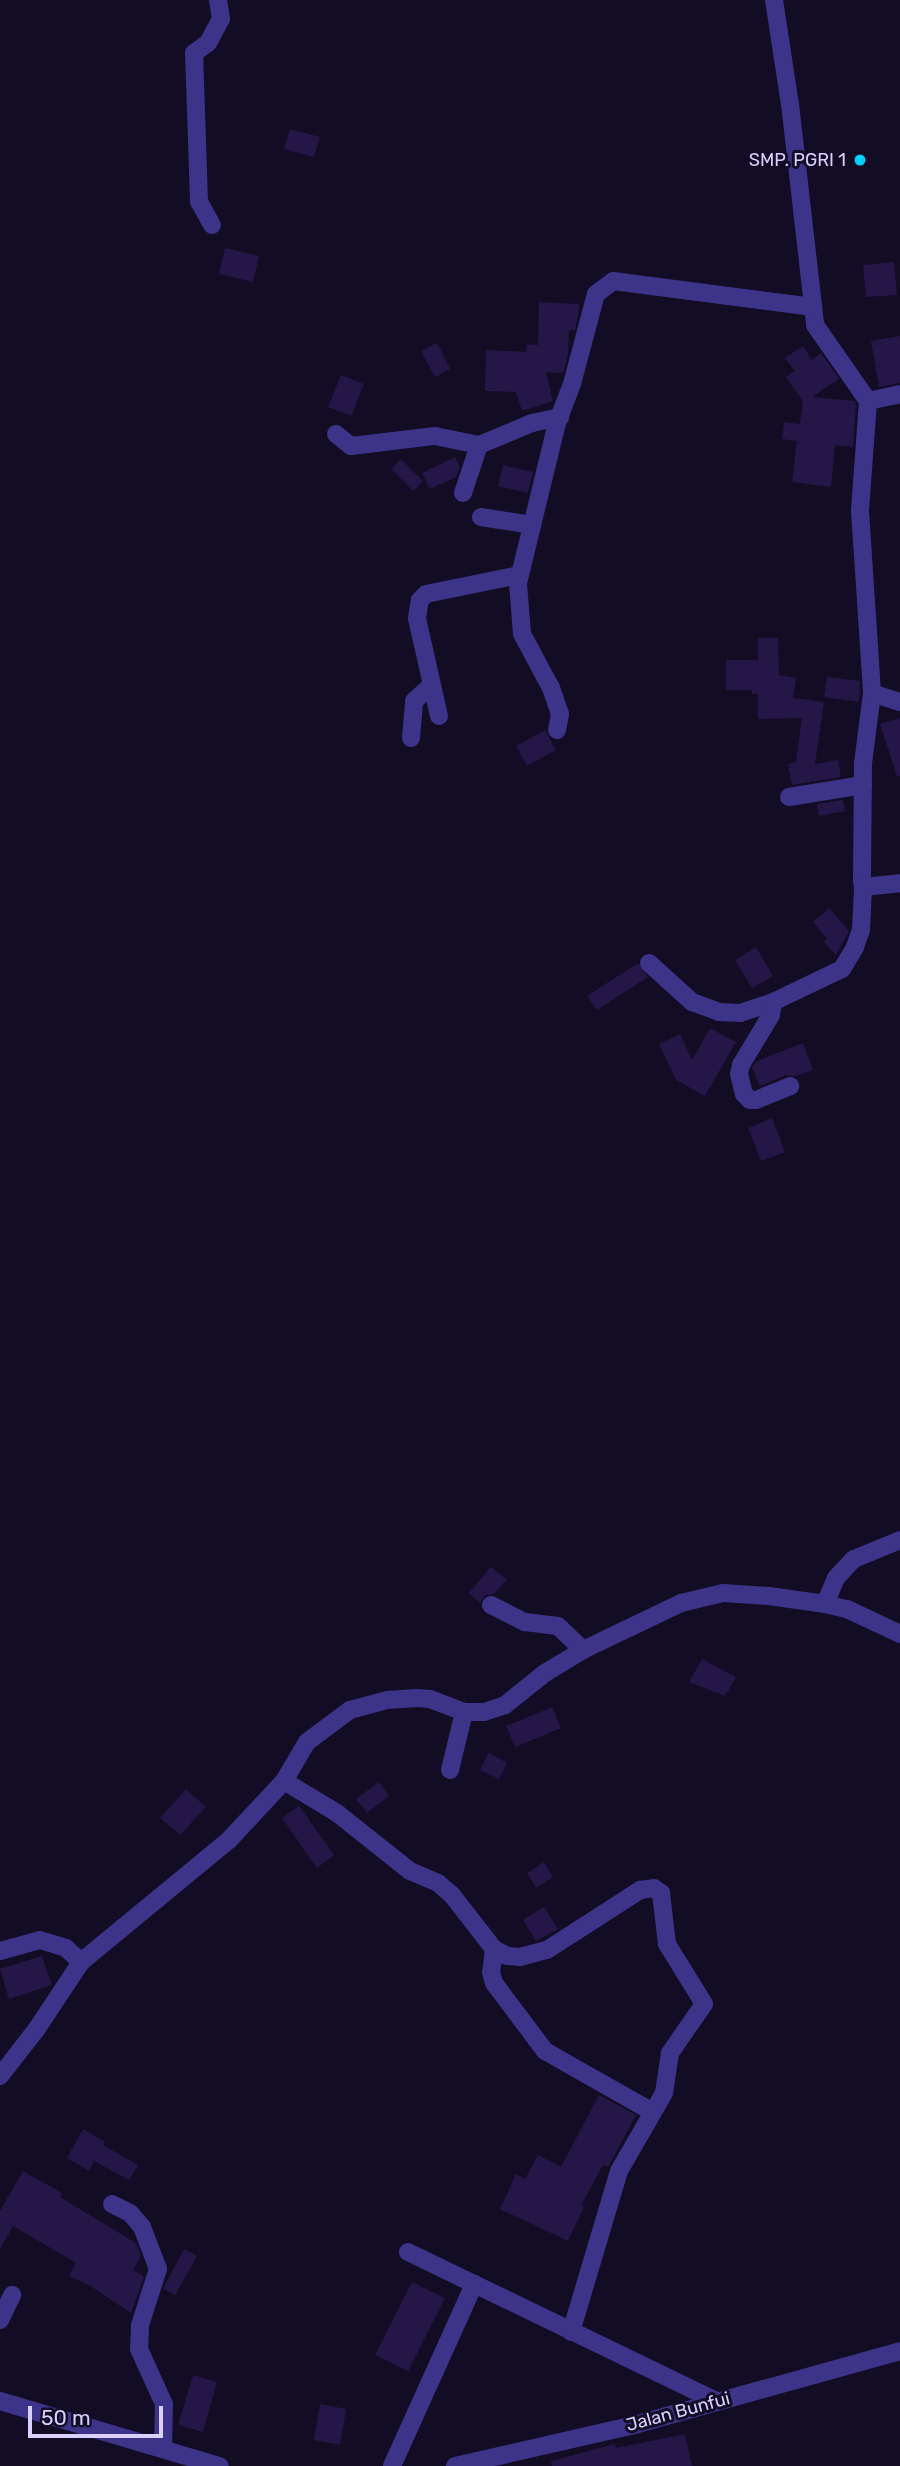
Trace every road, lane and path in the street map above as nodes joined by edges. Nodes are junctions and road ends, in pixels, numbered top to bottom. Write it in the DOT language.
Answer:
graph roads {
  1 [pos="218,0"];
  2 [pos="774,0"];
  3 [pos="212,225"];
  4 [pos="813,307"];
  5 [pos="900,394"];
  6 [pos="868,401"];
  7 [pos="559,417"];
  8 [pos="336,434"];
  9 [pos="479,445"];
  10 [pos="463,494"];
  11 [pos="481,517"];
  12 [pos="532,525"];
  13 [pos="519,575"];
  14 [pos="432,685"];
  15 [pos="872,693"];
  16 [pos="900,702"];
  17 [pos="439,716"];
  18 [pos="558,730"];
  19 [pos="411,738"];
  20 [pos="863,785"];
  21 [pos="789,797"];
  22 [pos="900,883"];
  23 [pos="863,887"];
  24 [pos="649,963"];
  25 [pos="773,1002"];
  26 [pos="790,1086"];
  27 [pos="900,1540"];
  28 [pos="825,1604"];
  29 [pos="491,1605"];
  30 [pos="900,1634"];
  31 [pos="583,1650"];
  32 [pos="464,1712"];
  33 [pos="450,1770"];
  34 [pos="284,1781"];
  35 [pos="494,1949"];
  36 [pos="0,1951"];
  37 [pos="81,1962"];
  38 [pos="0,2076"];
  39 [pos="653,2112"];
  40 [pos="112,2204"];
  41 [pos="408,2252"];
  42 [pos="474,2284"];
  43 [pos="12,2295"];
  44 [pos="0,2320"];
  45 [pos="571,2332"];
  46 [pos="900,2351"];
  47 [pos="716,2401"];
  48 [pos="4,2407"];
  49 [pos="163,2449"];
  50 [pos="522,2458"];
  51 [pos="220,2466"];
  52 [pos="392,2466"];
  53 [pos="455,2466"];
  1 -- 3 [label="street"];
  2 -- 4 [label="street"];
  4 -- 6 [label="street"];
  4 -- 7 [label="street"];
  5 -- 6 [label="street"];
  6 -- 15 [label="street"];
  7 -- 9 [label="street"];
  7 -- 12 [label="street"];
  8 -- 9 [label="street"];
  9 -- 10 [label="street"];
  11 -- 12 [label="street"];
  12 -- 13 [label="street"];
  13 -- 14 [label="street"];
  13 -- 18 [label="street"];
  14 -- 17 [label="street"];
  14 -- 19 [label="street"];
  15 -- 16 [label="street"];
  15 -- 20 [label="street"];
  20 -- 21 [label="street"];
  20 -- 23 [label="street"];
  22 -- 23 [label="street"];
  23 -- 25 [label="street"];
  24 -- 25 [label="street"];
  25 -- 26 [label="street"];
  27 -- 28 [label="street"];
  28 -- 30 [label="street"];
  28 -- 31 [label="street"];
  29 -- 31 [label="street"];
  31 -- 32 [label="street"];
  32 -- 33 [label="street"];
  32 -- 34 [label="street"];
  34 -- 35 [label="street"];
  34 -- 37 [label="street"];
  35 -- 39 [label="street"];
  35 -- 39 [label="street"];
  36 -- 37 [label="street"];
  37 -- 38 [label="street"];
  39 -- 45 [label="street"];
  40 -- 49 [label="street"];
  41 -- 42 [label="street"];
  42 -- 45 [label="street"];
  42 -- 52 [label="street"];
  43 -- 44 [label="street"];
  45 -- 47 [label="street"];
  46 -- 47 [label="street, Jalan Bunfui"];
  47 -- 50 [label="street, Jalan Bunfui"];
  48 -- 49 [label="street"];
  49 -- 51 [label="street"];
  50 -- 53 [label="street, Jalan Bunfui"];
}
